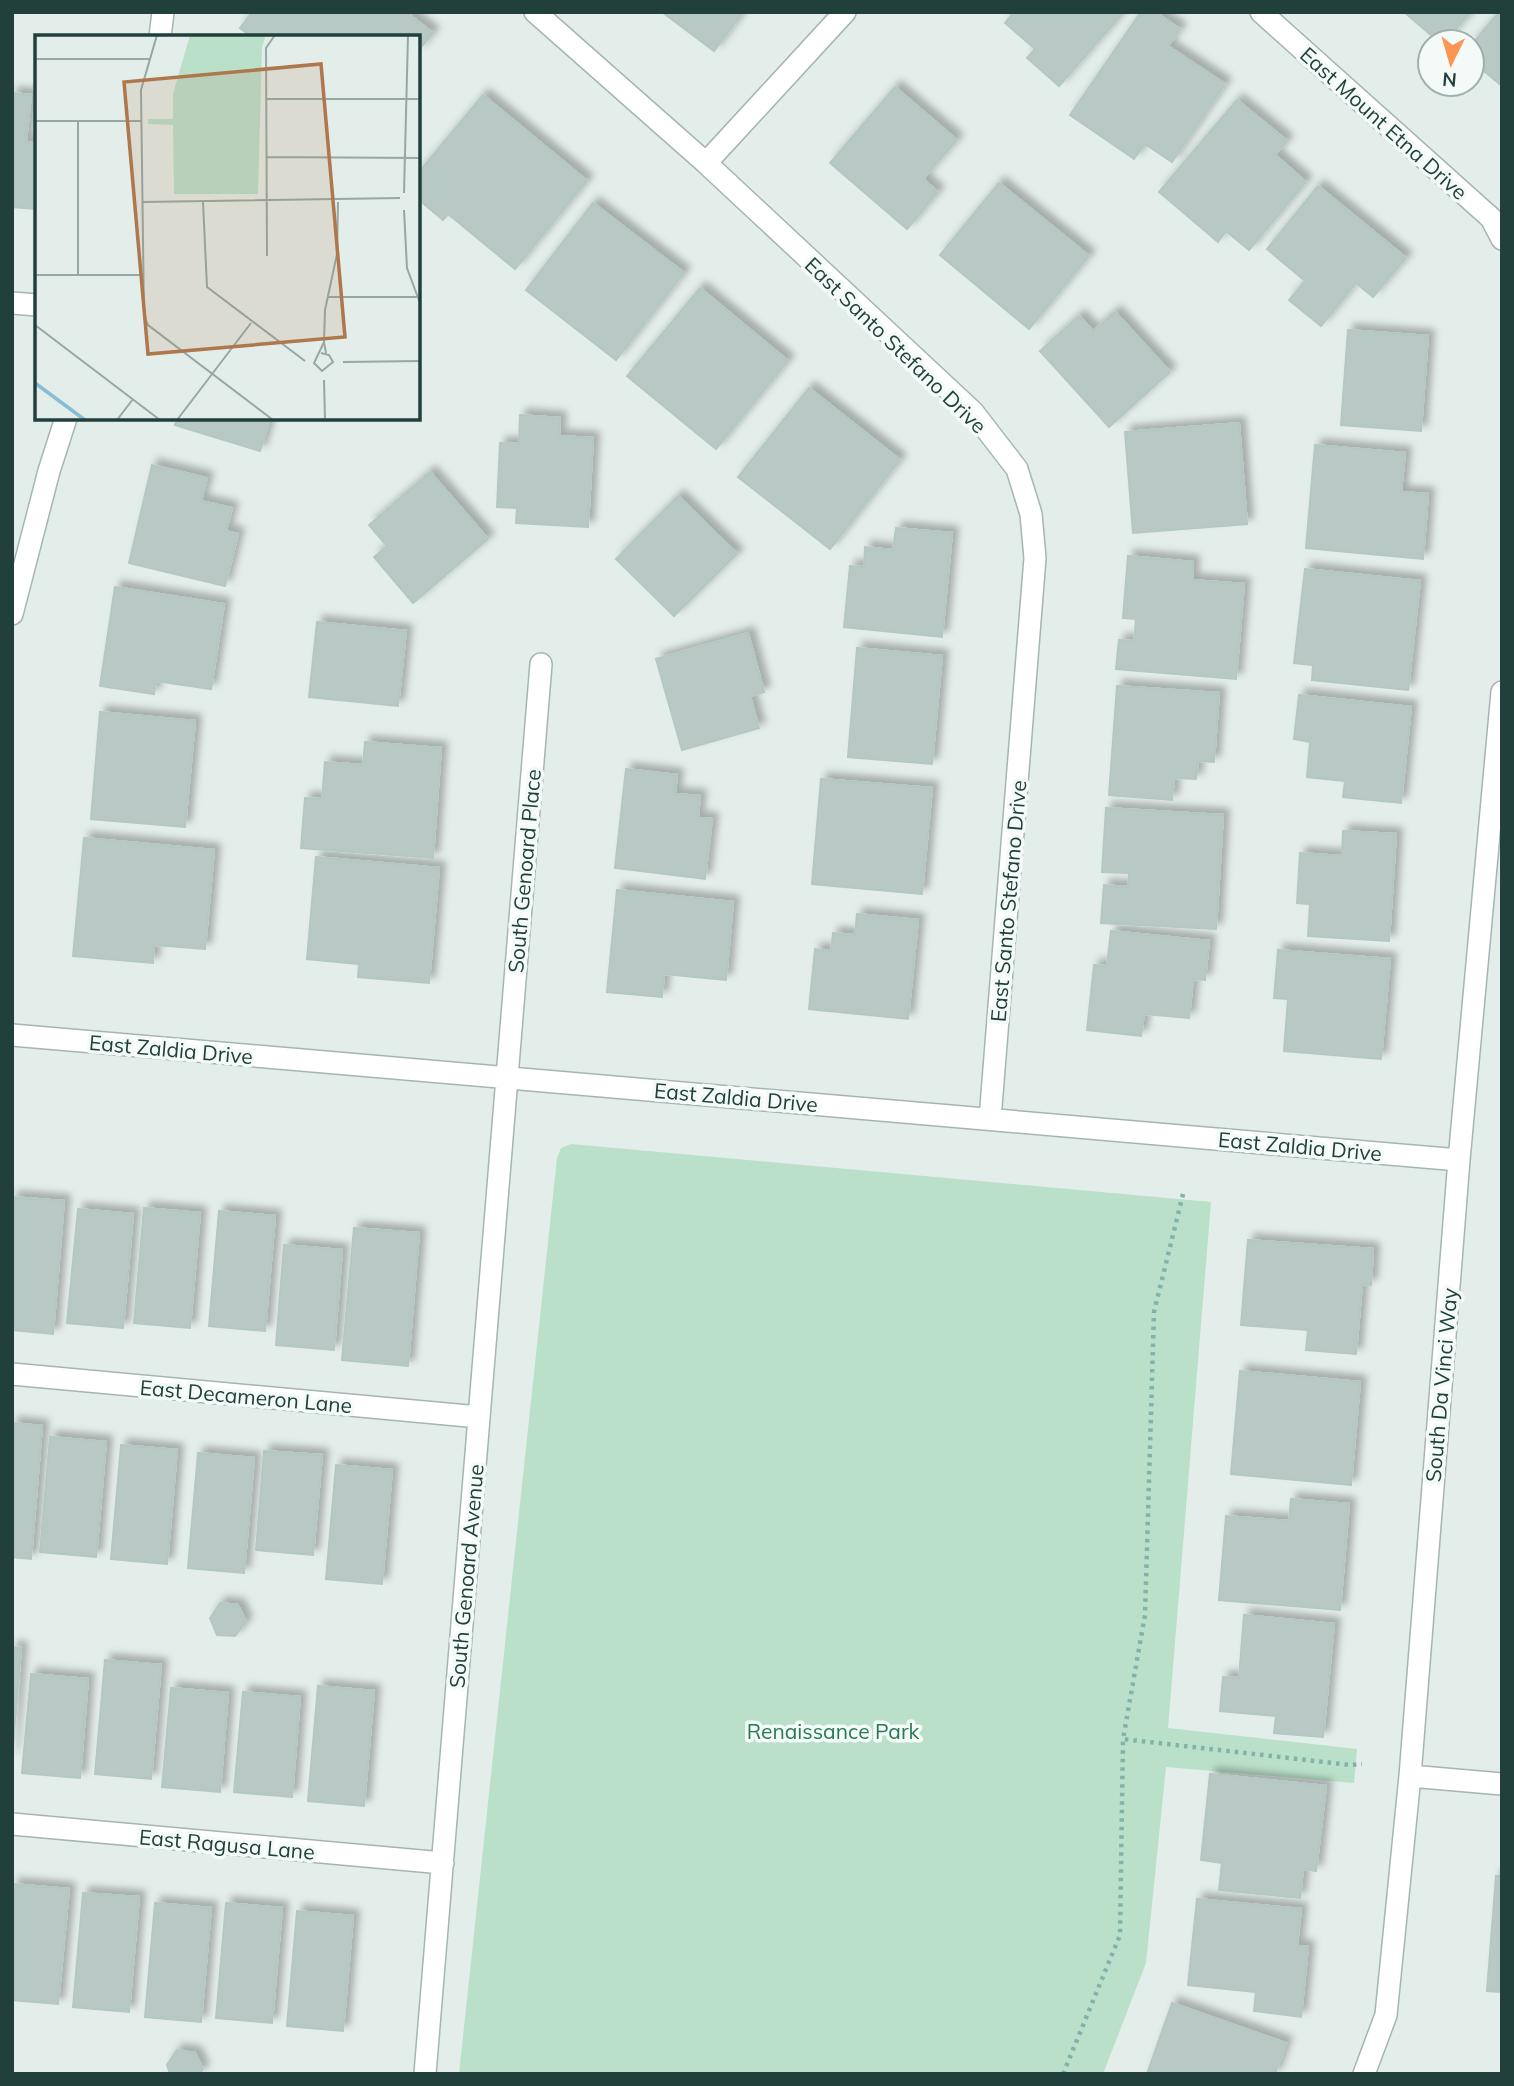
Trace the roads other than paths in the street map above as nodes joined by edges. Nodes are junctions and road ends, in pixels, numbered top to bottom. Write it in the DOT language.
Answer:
graph roads {
  1 [pos="163,12"];
  2 [pos="535,12"];
  3 [pos="845,12"];
  4 [pos="1261,12"];
  5 [pos="160,35"];
  6 [pos="706,163"];
  7 [pos="1502,239"];
  8 [pos="12,303"];
  9 [pos="35,305"];
  10 [pos="65,420"];
  11 [pos="12,614"];
  12 [pos="541,664"];
  13 [pos="1502,692"];
  14 [pos="12,1035"];
  15 [pos="507,1077"];
  16 [pos="990,1119"];
  17 [pos="1459,1160"];
  18 [pos="12,1374"];
  19 [pos="479,1417"];
  20 [pos="1410,1776"];
  21 [pos="1502,1784"];
  22 [pos="12,1824"];
  23 [pos="443,1863"];
  24 [pos="425,2074"];
  25 [pos="1364,2074"];
  1 -- 5 [label="street"];
  2 -- 6 [label="street, East Santo Stefano Drive"];
  3 -- 6 [label="street"];
  4 -- 7 [label="street, East Mount Etna Drive"];
  6 -- 16 [label="street, East Santo Stefano Drive"];
  8 -- 9 [label="street"];
  10 -- 11 [label="street"];
  12 -- 15 [label="street, South Genoard Place"];
  13 -- 17 [label="street, South Da Vinci Way"];
  14 -- 15 [label="street, East Zaldia Drive"];
  15 -- 16 [label="street, East Zaldia Drive"];
  15 -- 19 [label="street, South Genoard Avenue"];
  16 -- 17 [label="street, East Zaldia Drive"];
  17 -- 20 [label="street, South Da Vinci Way"];
  18 -- 19 [label="street, East Decameron Lane"];
  19 -- 23 [label="street, South Genoard Avenue"];
  20 -- 21 [label="street"];
  20 -- 25 [label="street, South Da Vinci Way"];
  22 -- 23 [label="street, East Ragusa Lane"];
  23 -- 24 [label="street, South Genoard Avenue"];
}
